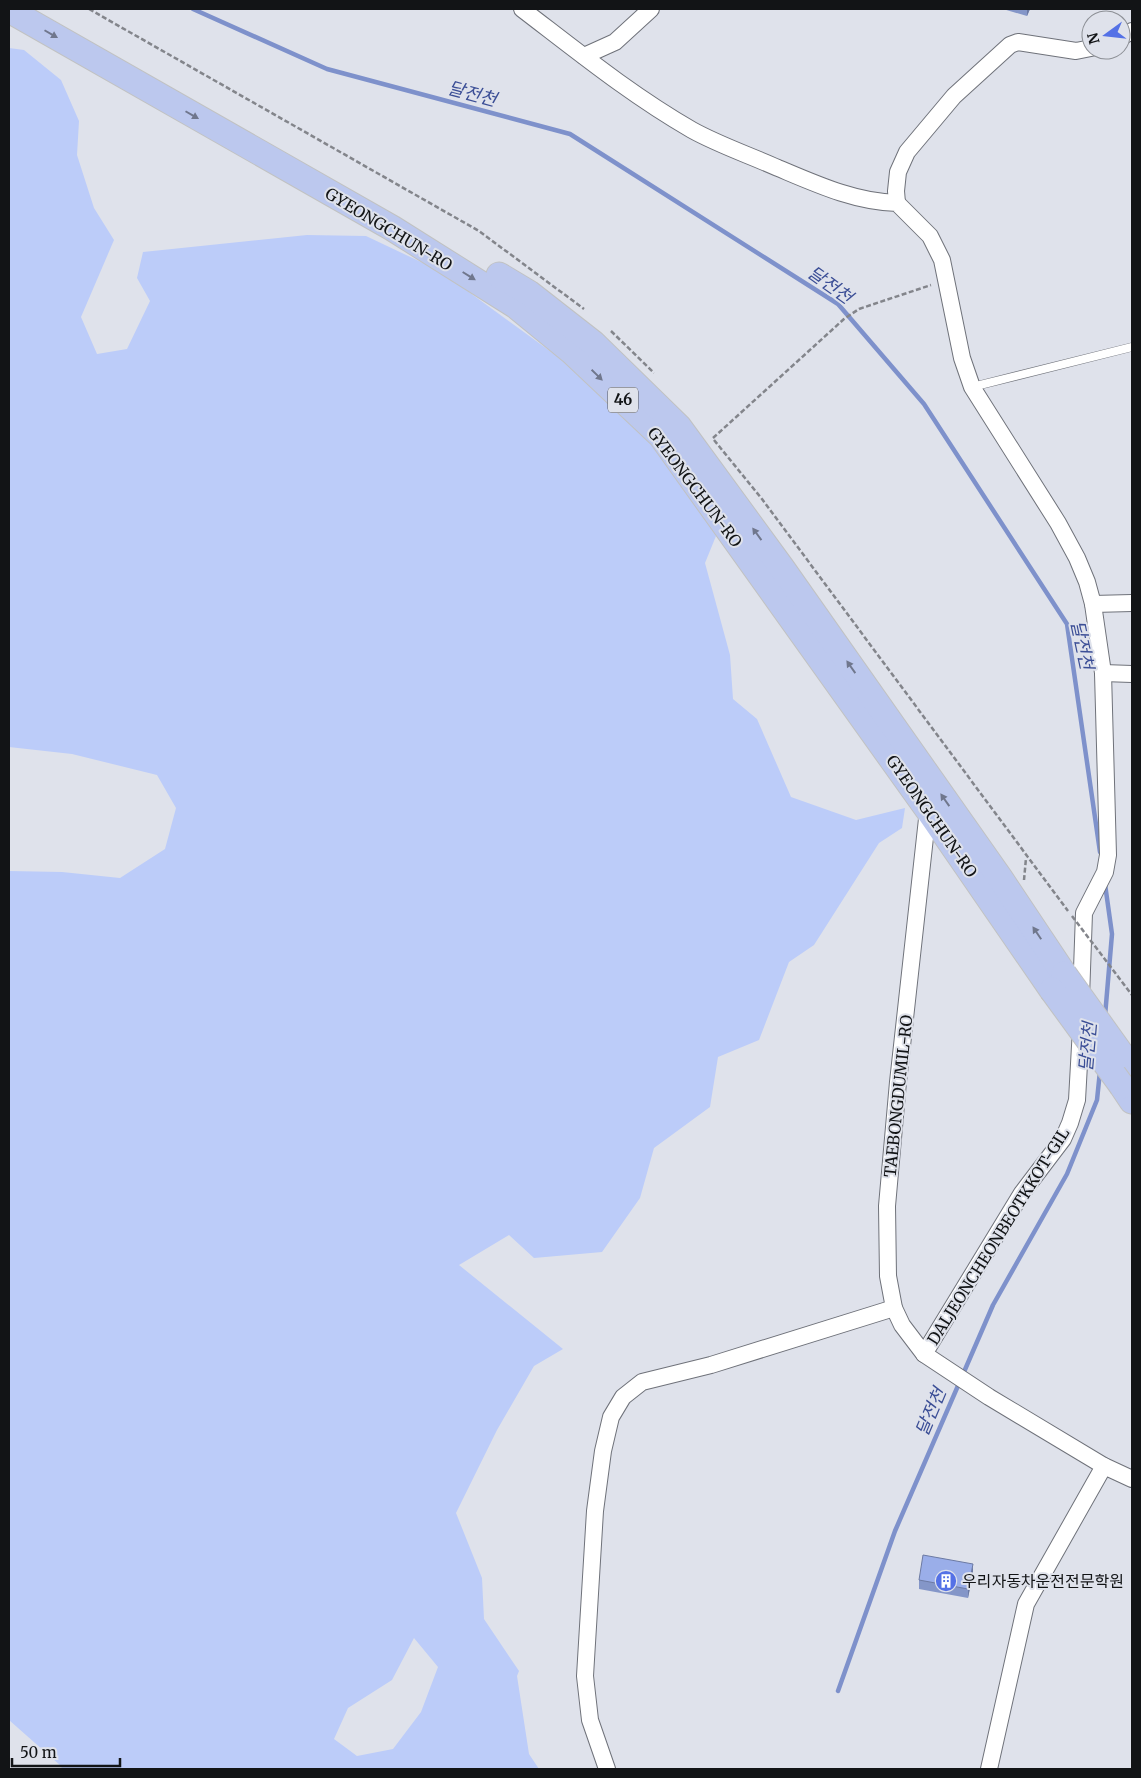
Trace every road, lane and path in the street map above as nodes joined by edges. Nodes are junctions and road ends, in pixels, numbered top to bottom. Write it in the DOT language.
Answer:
graph roads {
  1 [pos="40,9"];
  2 [pos="522,9"];
  3 [pos="651,9"];
  4 [pos="9,10"];
  5 [pos="1081,50"];
  6 [pos="584,56"];
  7 [pos="897,204"];
  8 [pos="947,280"];
  9 [pos="1132,347"];
  10 [pos="972,387"];
  11 [pos="713,438"];
  12 [pos="1132,603"];
  13 [pos="1093,604"];
  14 [pos="1103,673"];
  15 [pos="1132,674"];
  16 [pos="928,810"];
  17 [pos="1078,914"];
  18 [pos="1058,982"];
  19 [pos="1132,995"];
  20 [pos="1127,1078"];
  21 [pos="894,1308"];
  22 [pos="924,1354"];
  23 [pos="1104,1466"];
  24 [pos="1132,1479"];
  25 [pos="607,1769"];
  26 [pos="989,1769"];
  18 -- 1 [label="main road, GYEONGCHUN-RO / 46, one-way"];
  2 -- 6 [label="street"];
  3 -- 6 [label="street"];
  4 -- 16 [label="main road, GYEONGCHUN-RO / 46, one-way"];
  5 -- 7 [label="street"];
  6 -- 7 [label="street"];
  7 -- 8 [label="street"];
  8 -- 10 [label="street"];
  8 -- 11 [label="path"];
  9 -- 10 [label="lane"];
  10 -- 13 [label="street"];
  12 -- 13 [label="street"];
  13 -- 14 [label="street, DALJEONCHEONBEOTKKOT-GIL"];
  14 -- 15 [label="street"];
  14 -- 17 [label="street, DALJEONCHEONBEOTKKOT-GIL"];
  16 -- 18 [label="main road, GYEONGCHUN-RO / 46"];
  16 -- 21 [label="street, TAEBONGDUMIL-RO"];
  17 -- 19 [label="path, bridge"];
  17 -- 22 [label="street, DALJEONCHEONBEOTKKOT-GIL"];
  18 -- 20 [label="main road, GYEONGCHUN-RO / 46, bridge"];
  21 -- 22 [label="street, TAEBONGDUMIL-RO"];
  21 -- 25 [label="street"];
  22 -- 23 [label="street, TAEBONGDUMIL-RO"];
  23 -- 24 [label="street"];
  23 -- 26 [label="street"];
}
